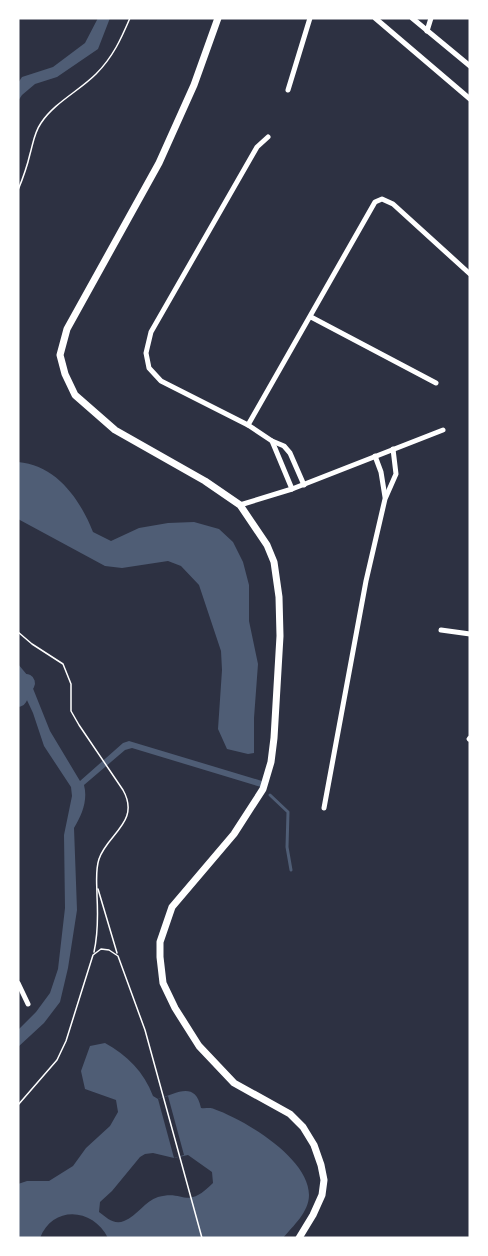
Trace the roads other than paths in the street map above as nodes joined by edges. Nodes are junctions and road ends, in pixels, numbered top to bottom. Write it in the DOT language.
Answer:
graph roads {
  1 [pos="218,18"];
  2 [pos="310,18"];
  3 [pos="375,18"];
  4 [pos="412,18"];
  5 [pos="431,18"];
  6 [pos="427,31"];
  7 [pos="470,66"];
  8 [pos="288,90"];
  9 [pos="470,99"];
  10 [pos="268,137"];
  11 [pos="470,274"];
  12 [pos="311,317"];
  13 [pos="436,383"];
  14 [pos="249,425"];
  15 [pos="443,430"];
  16 [pos="272,441"];
  17 [pos="393,449"];
  18 [pos="290,453"];
  19 [pos="279,456"];
  20 [pos="375,456"];
  21 [pos="304,485"];
  22 [pos="292,489"];
  23 [pos="385,499"];
  24 [pos="240,505"];
  25 [pos="441,630"];
  26 [pos="470,634"];
  27 [pos="324,808"];
  28 [pos="18,983"];
  29 [pos="28,1004"];
  30 [pos="299,1238"];
  1 -- 24 [label="street"];
  2 -- 8 [label="street"];
  3 -- 9 [label="street"];
  4 -- 6 [label="street"];
  5 -- 6 [label="street"];
  6 -- 7 [label="street"];
  10 -- 14 [label="street"];
  11 -- 12 [label="street"];
  12 -- 13 [label="street"];
  12 -- 14 [label="street"];
  14 -- 16 [label="street"];
  15 -- 17 [label="street"];
  16 -- 18 [label="street"];
  16 -- 19 [label="street"];
  17 -- 20 [label="street"];
  17 -- 23 [label="street"];
  18 -- 19 [label="street"];
  18 -- 21 [label="street"];
  19 -- 22 [label="street"];
  20 -- 21 [label="street"];
  20 -- 23 [label="street"];
  21 -- 22 [label="street"];
  22 -- 24 [label="street"];
  23 -- 27 [label="street"];
  24 -- 30 [label="street"];
  25 -- 26 [label="street"];
  28 -- 29 [label="street"];
}
